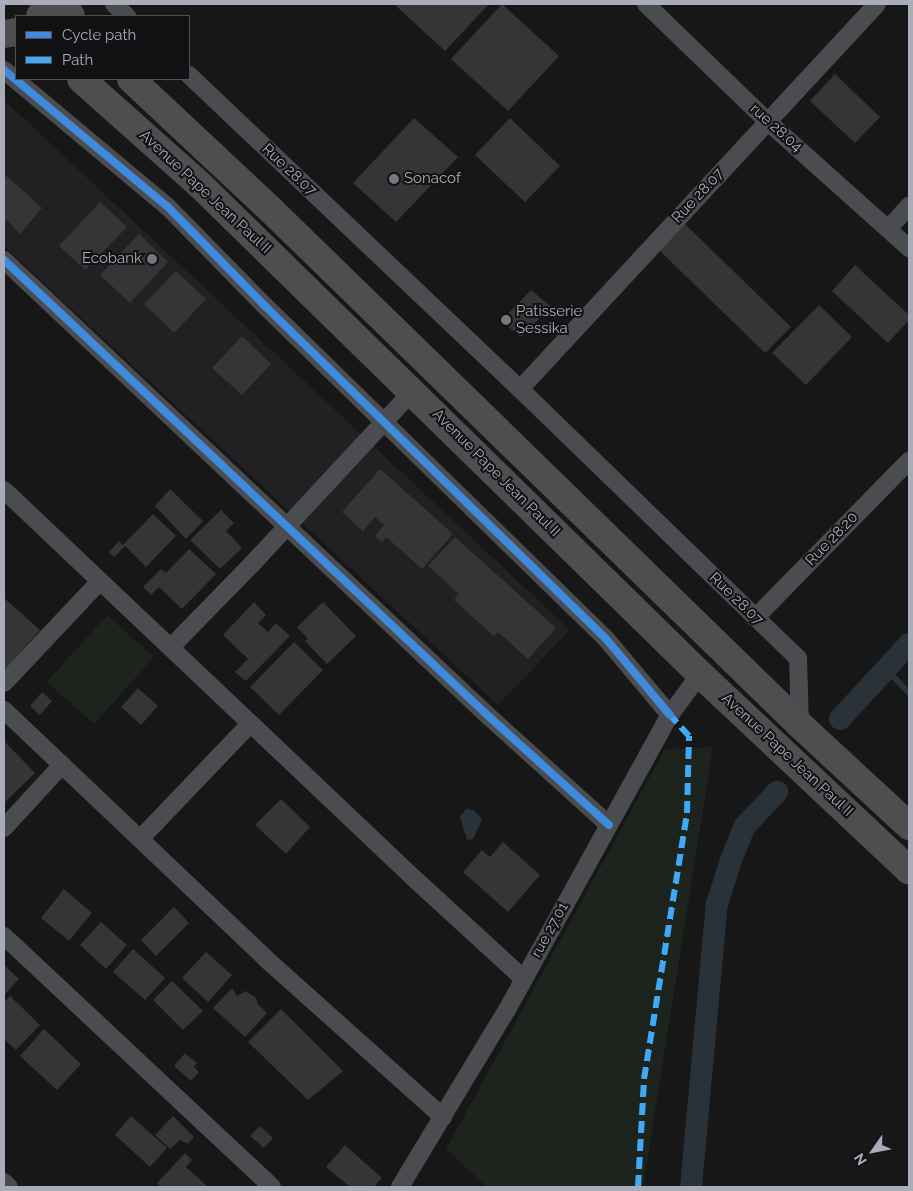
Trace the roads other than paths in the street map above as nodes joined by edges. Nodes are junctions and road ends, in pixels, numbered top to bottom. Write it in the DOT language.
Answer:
graph roads {
  1 [pos="48,4"];
  2 [pos="63,4"];
  3 [pos="114,4"];
  4 [pos="646,4"];
  5 [pos="876,4"];
  6 [pos="41,15"];
  7 [pos="70,15"];
  8 [pos="126,15"];
  9 [pos="4,70"];
  10 [pos="190,76"];
  11 [pos="15,79"];
  12 [pos="16,80"];
  13 [pos="82,80"];
  14 [pos="132,80"];
  15 [pos="767,121"];
  16 [pos="909,206"];
  17 [pos="889,228"];
  18 [pos="909,248"];
  19 [pos="4,260"];
  20 [pos="520,389"];
  21 [pos="413,390"];
  22 [pos="383,422"];
  23 [pos="909,460"];
  24 [pos="4,490"];
  25 [pos="287,527"];
  26 [pos="100,582"];
  27 [pos="755,618"];
  28 [pos="171,647"];
  29 [pos="700,674"];
  30 [pos="4,683"];
  31 [pos="4,710"];
  32 [pos="670,715"];
  33 [pos="250,724"];
  34 [pos="800,725"];
  35 [pos="62,765"];
  36 [pos="609,825"];
  37 [pos="909,826"];
  38 [pos="4,828"];
  39 [pos="141,838"];
  40 [pos="909,870"];
  41 [pos="4,936"];
  42 [pos="524,979"];
  43 [pos="443,1117"];
  44 [pos="4,1182"];
  45 [pos="9,1187"];
  46 [pos="272,1187"];
  47 [pos="400,1187"];
  1 -- 6 [label="highway"];
  2 -- 7 [label="highway"];
  3 -- 8 [label="street"];
  4 -- 15 [label="street, rue 28.04"];
  5 -- 15 [label="street, Rue 28.07"];
  9 -- 11 [label="street"];
  10 -- 20 [label="street, Rue 28.07"];
  12 -- 22 [label="street"];
  13 -- 21 [label="highway, Avenue Pape Jean Paul II"];
  14 -- 34 [label="highway, Avenue Pape Jean Paul II"];
  15 -- 17 [label="street, rue 28.04"];
  15 -- 20 [label="street, Rue 28.07"];
  16 -- 17 [label="street"];
  17 -- 18 [label="street, rue 28.04"];
  19 -- 25 [label="street"];
  20 -- 27 [label="street, Rue 28.07"];
  21 -- 22 [label="street"];
  21 -- 29 [label="highway, Avenue Pape Jean Paul II"];
  22 -- 25 [label="street"];
  22 -- 32 [label="street"];
  23 -- 27 [label="street, Rue 28.20"];
  24 -- 26 [label="street"];
  25 -- 28 [label="street"];
  25 -- 36 [label="street"];
  26 -- 28 [label="street"];
  26 -- 30 [label="street"];
  27 -- 34 [label="street, Rue 28.07"];
  28 -- 33 [label="street"];
  29 -- 32 [label="street, rue 27.01"];
  29 -- 40 [label="highway, Avenue Pape Jean Paul II"];
  31 -- 35 [label="street"];
  32 -- 36 [label="street, rue 27.01"];
  33 -- 39 [label="street"];
  33 -- 42 [label="street"];
  34 -- 37 [label="highway, Avenue Pape Jean Paul II"];
  35 -- 38 [label="street"];
  35 -- 39 [label="street"];
  36 -- 42 [label="street, rue 27.01"];
  39 -- 43 [label="street"];
  41 -- 46 [label="street"];
  42 -- 43 [label="street, rue 27.01"];
  43 -- 47 [label="street, rue 27.01"];
  44 -- 45 [label="street"];
}
